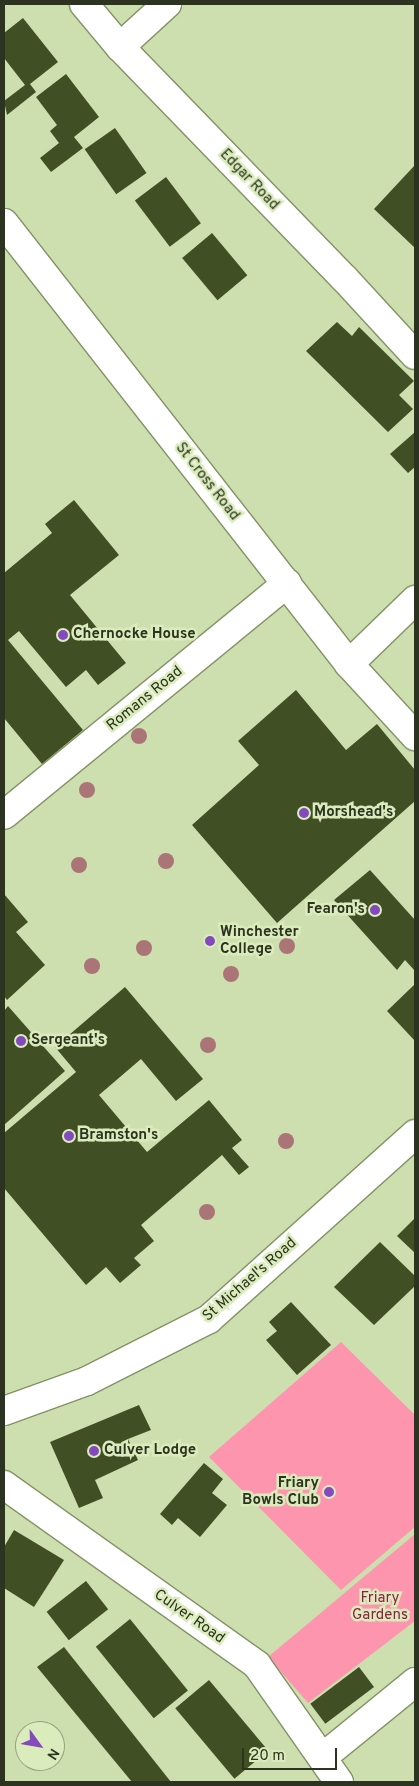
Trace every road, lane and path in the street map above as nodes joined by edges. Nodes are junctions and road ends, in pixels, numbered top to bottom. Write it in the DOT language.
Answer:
graph roads {
  1 [pos="84,4"];
  2 [pos="167,4"];
  3 [pos="120,47"];
  4 [pos="4,223"];
  5 [pos="415,356"];
  6 [pos="287,583"];
  7 [pos="415,600"];
  8 [pos="350,664"];
  9 [pos="415,736"];
  10 [pos="4,815"];
  11 [pos="415,1134"];
  12 [pos="4,1411"];
  13 [pos="4,1486"];
  14 [pos="415,1682"];
  15 [pos="323,1757"];
  16 [pos="339,1782"];
  1 -- 3 [label="street, Edgar Road"];
  2 -- 3 [label="street"];
  3 -- 5 [label="street, Edgar Road"];
  4 -- 6 [label="street, St Cross Road"];
  6 -- 8 [label="street, St Cross Road"];
  6 -- 10 [label="street, Romans Road"];
  7 -- 8 [label="street"];
  8 -- 9 [label="street, St Cross Road"];
  11 -- 12 [label="street, St Michael's Road"];
  13 -- 15 [label="street, Culver Road"];
  14 -- 15 [label="street"];
  15 -- 16 [label="street, Culver Road"];
}
